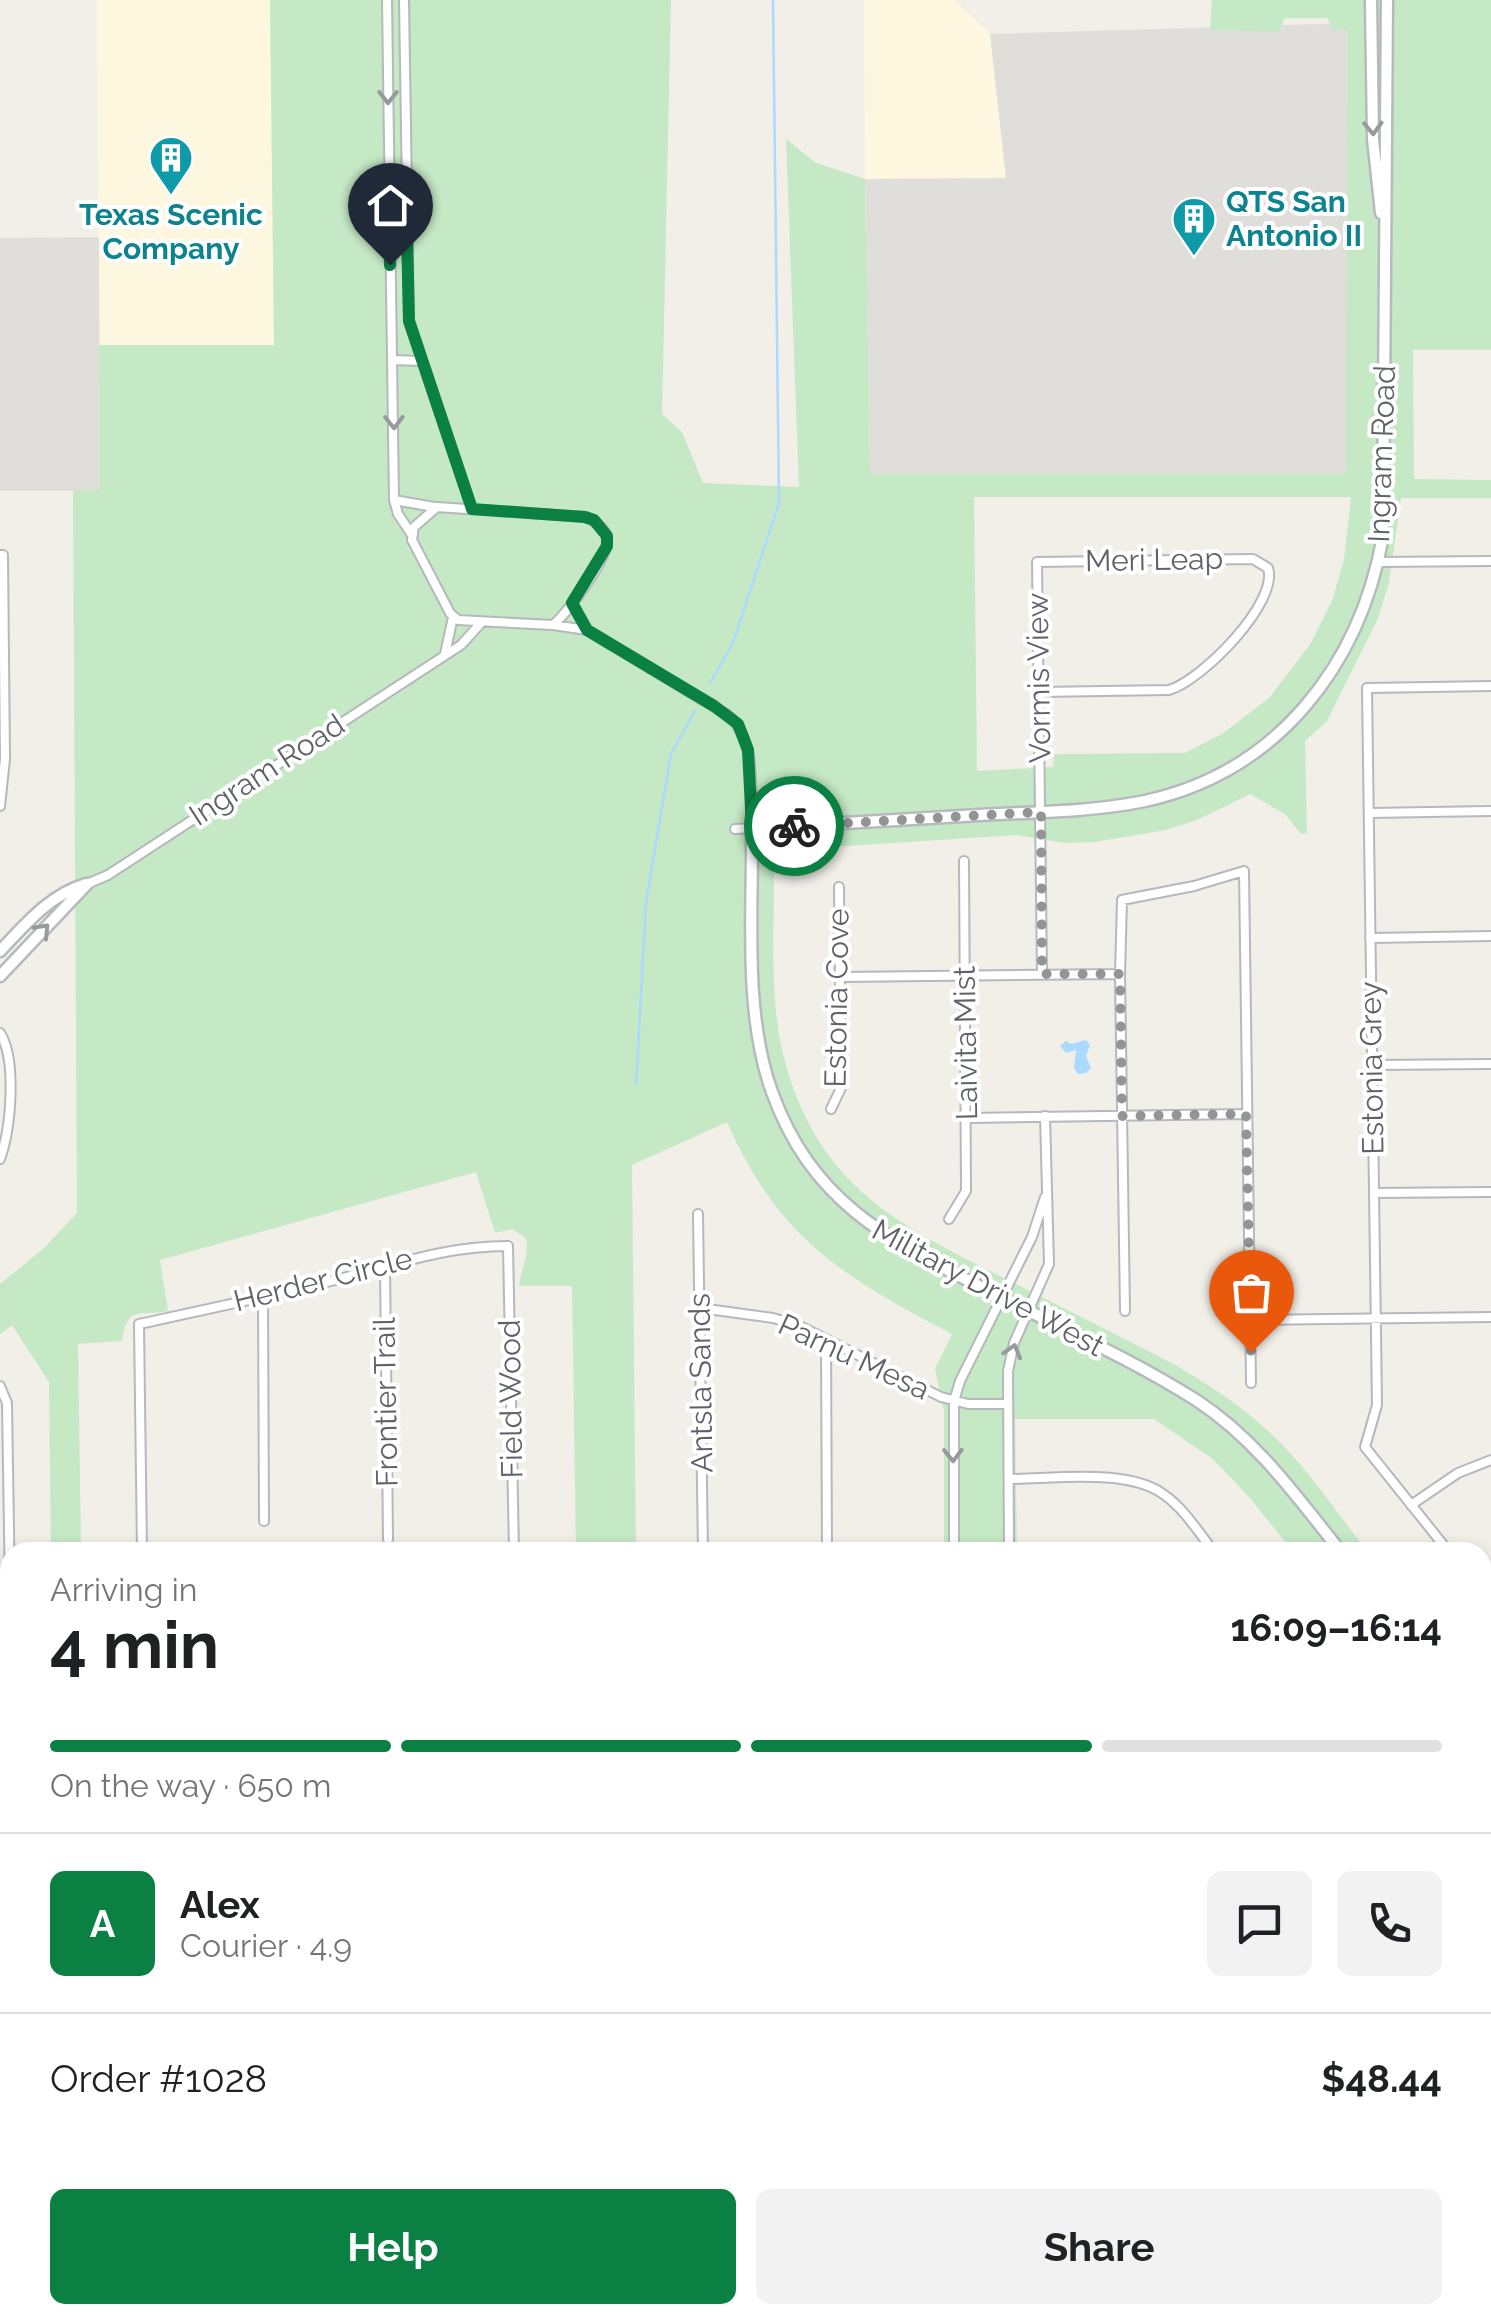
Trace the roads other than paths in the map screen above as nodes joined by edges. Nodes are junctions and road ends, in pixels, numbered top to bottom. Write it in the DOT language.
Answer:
graph roads {
  1 [pos="388,0"];
  2 [pos="404,0"];
  3 [pos="1371,0"];
  4 [pos="1387,0"];
  5 [pos="389,234"];
  6 [pos="407,234"];
  7 [pos="1386,244"];
  8 [pos="393,360"];
  9 [pos="421,360"];
  10 [pos="394,500"];
  11 [pos="437,507"];
  12 [pos="472,509"];
  13 [pos="412,536"];
  14 [pos="1,555"];
  15 [pos="1491,561"];
  16 [pos="1038,562"];
  17 [pos="1378,562"];
  18 [pos="572,603"];
  19 [pos="453,617"];
  20 [pos="480,624"];
  21 [pos="553,625"];
  22 [pos="587,630"];
  23 [pos="445,654"];
  24 [pos="2,681"];
  25 [pos="1491,686"];
  26 [pos="1039,692"];
  27 [pos="0,806"];
  28 [pos="1491,811"];
  29 [pos="1041,812"];
  30 [pos="1369,813"];
  31 [pos="752,828"];
  32 [pos="736,829"];
  33 [pos="964,861"];
  34 [pos="86,884"];
  35 [pos="839,886"];
  36 [pos="1491,936"];
  37 [pos="1370,938"];
  38 [pos="0,952"];
  39 [pos="2,969"];
  40 [pos="1042,974"];
  41 [pos="1120,974"];
  42 [pos="964,975"];
  43 [pos="841,977"];
  44 [pos="0,1033"];
  45 [pos="1491,1064"];
  46 [pos="1372,1065"];
  47 [pos="831,1108"];
  48 [pos="1246,1114"];
  49 [pos="1045,1116"];
  50 [pos="1122,1116"];
  51 [pos="968,1118"];
  52 [pos="0,1158"];
  53 [pos="1046,1192"];
  54 [pos="1491,1192"];
  55 [pos="1374,1193"];
  56 [pos="698,1214"];
  57 [pos="949,1219"];
  58 [pos="508,1246"];
  59 [pos="385,1265"];
  60 [pos="262,1297"];
  61 [pos="1001,1298"];
  62 [pos="700,1308"];
  63 [pos="1125,1311"];
  64 [pos="1029,1312"];
  65 [pos="1491,1317"];
  66 [pos="1376,1318"];
  67 [pos="1250,1320"];
  68 [pos="826,1339"];
  69 [pos="1251,1383"];
  70 [pos="0,1387"];
  71 [pos="954,1401"];
  72 [pos="1008,1404"];
  73 [pos="1491,1460"];
  74 [pos="1008,1479"];
  75 [pos="1411,1505"];
  76 [pos="264,1521"];
  77 [pos="4,1538"];
  78 [pos="388,1539"];
  79 [pos="142,1542"];
  80 [pos="514,1542"];
  81 [pos="703,1542"];
  82 [pos="827,1542"];
  83 [pos="954,1542"];
  84 [pos="1010,1542"];
  85 [pos="1206,1542"];
  86 [pos="1333,1542"];
  87 [pos="1442,1542"];
  1 -- 5 [label="street, one-way"];
  2 -- 6 [label="street"];
  3 -- 7 [label="street, Ingram Road, one-way"];
  4 -- 7 [label="street, Ingram Road"];
  5 -- 6 [label="street"];
  5 -- 8 [label="street"];
  6 -- 9 [label="street"];
  7 -- 17 [label="street, Ingram Road"];
  8 -- 9 [label="street"];
  8 -- 10 [label="street, one-way"];
  9 -- 12 [label="street"];
  10 -- 11 [label="street"];
  10 -- 13 [label="street"];
  11 -- 12 [label="street"];
  11 -- 13 [label="street"];
  12 -- 18 [label="street"];
  13 -- 19 [label="street"];
  14 -- 24 [label="street"];
  15 -- 17 [label="street"];
  16 -- 26 [label="street, Vormis View"];
  16 -- 26 [label="street, Meri Leap"];
  17 -- 29 [label="street, Ingram Road"];
  18 -- 21 [label="street"];
  18 -- 22 [label="street"];
  19 -- 20 [label="street"];
  19 -- 23 [label="street"];
  20 -- 21 [label="street"];
  20 -- 23 [label="street, Ingram Road"];
  21 -- 22 [label="street"];
  22 -- 31 [label="street"];
  23 -- 34 [label="street, Ingram Road"];
  24 -- 27 [label="street"];
  25 -- 30 [label="street, Estonia Grey"];
  26 -- 29 [label="street, Vormis View"];
  28 -- 30 [label="street"];
  29 -- 31 [label="street, Ingram Road"];
  29 -- 40 [label="street, Vormis View"];
  30 -- 37 [label="street, Estonia Grey"];
  31 -- 32 [label="street, Ingram Road"];
  31 -- 61 [label="street, Military Drive West"];
  33 -- 42 [label="street, Laivita Mist"];
  34 -- 38 [label="street, Ingram Road"];
  39 -- 34 [label="street, Ingram Road, one-way"];
  35 -- 43 [label="street, Estonia Cove"];
  36 -- 37 [label="street"];
  37 -- 46 [label="street, Estonia Grey"];
  40 -- 41 [label="street"];
  40 -- 42 [label="street"];
  41 -- 48 [label="street"];
  41 -- 50 [label="street"];
  42 -- 43 [label="street"];
  42 -- 51 [label="street, Laivita Mist"];
  43 -- 47 [label="street, Estonia Cove"];
  44 -- 52 [label="street"];
  45 -- 46 [label="street"];
  46 -- 55 [label="street, Estonia Grey"];
  48 -- 50 [label="street"];
  48 -- 67 [label="street"];
  49 -- 50 [label="street"];
  49 -- 51 [label="street"];
  49 -- 53 [label="street"];
  50 -- 63 [label="street"];
  51 -- 57 [label="street, Laivita Mist"];
  53 -- 61 [label="street"];
  53 -- 64 [label="street"];
  54 -- 55 [label="street"];
  55 -- 66 [label="street, Estonia Grey"];
  56 -- 62 [label="street, Antsla Sands"];
  58 -- 59 [label="street, Herder Circle"];
  58 -- 80 [label="street, Field Wood"];
  59 -- 60 [label="street, Herder Circle"];
  59 -- 78 [label="street, Frontier Trail"];
  60 -- 76 [label="street"];
  60 -- 79 [label="street, Herder Circle"];
  61 -- 64 [label="street, Military Drive West"];
  61 -- 71 [label="street"];
  62 -- 68 [label="street, Parnu Mesa"];
  62 -- 81 [label="street, Antsla Sands"];
  72 -- 64 [label="street, one-way"];
  64 -- 86 [label="street, Military Drive West"];
  65 -- 66 [label="street"];
  66 -- 67 [label="street"];
  66 -- 75 [label="street, Estonia Grey"];
  67 -- 69 [label="street"];
  68 -- 71 [label="street, Parnu Mesa"];
  68 -- 82 [label="street"];
  70 -- 77 [label="street"];
  71 -- 72 [label="street, Parnu Mesa"];
  71 -- 83 [label="street, one-way"];
  72 -- 74 [label="street"];
  73 -- 75 [label="street"];
  74 -- 84 [label="street"];
  74 -- 85 [label="street"];
  75 -- 87 [label="street"];
}
